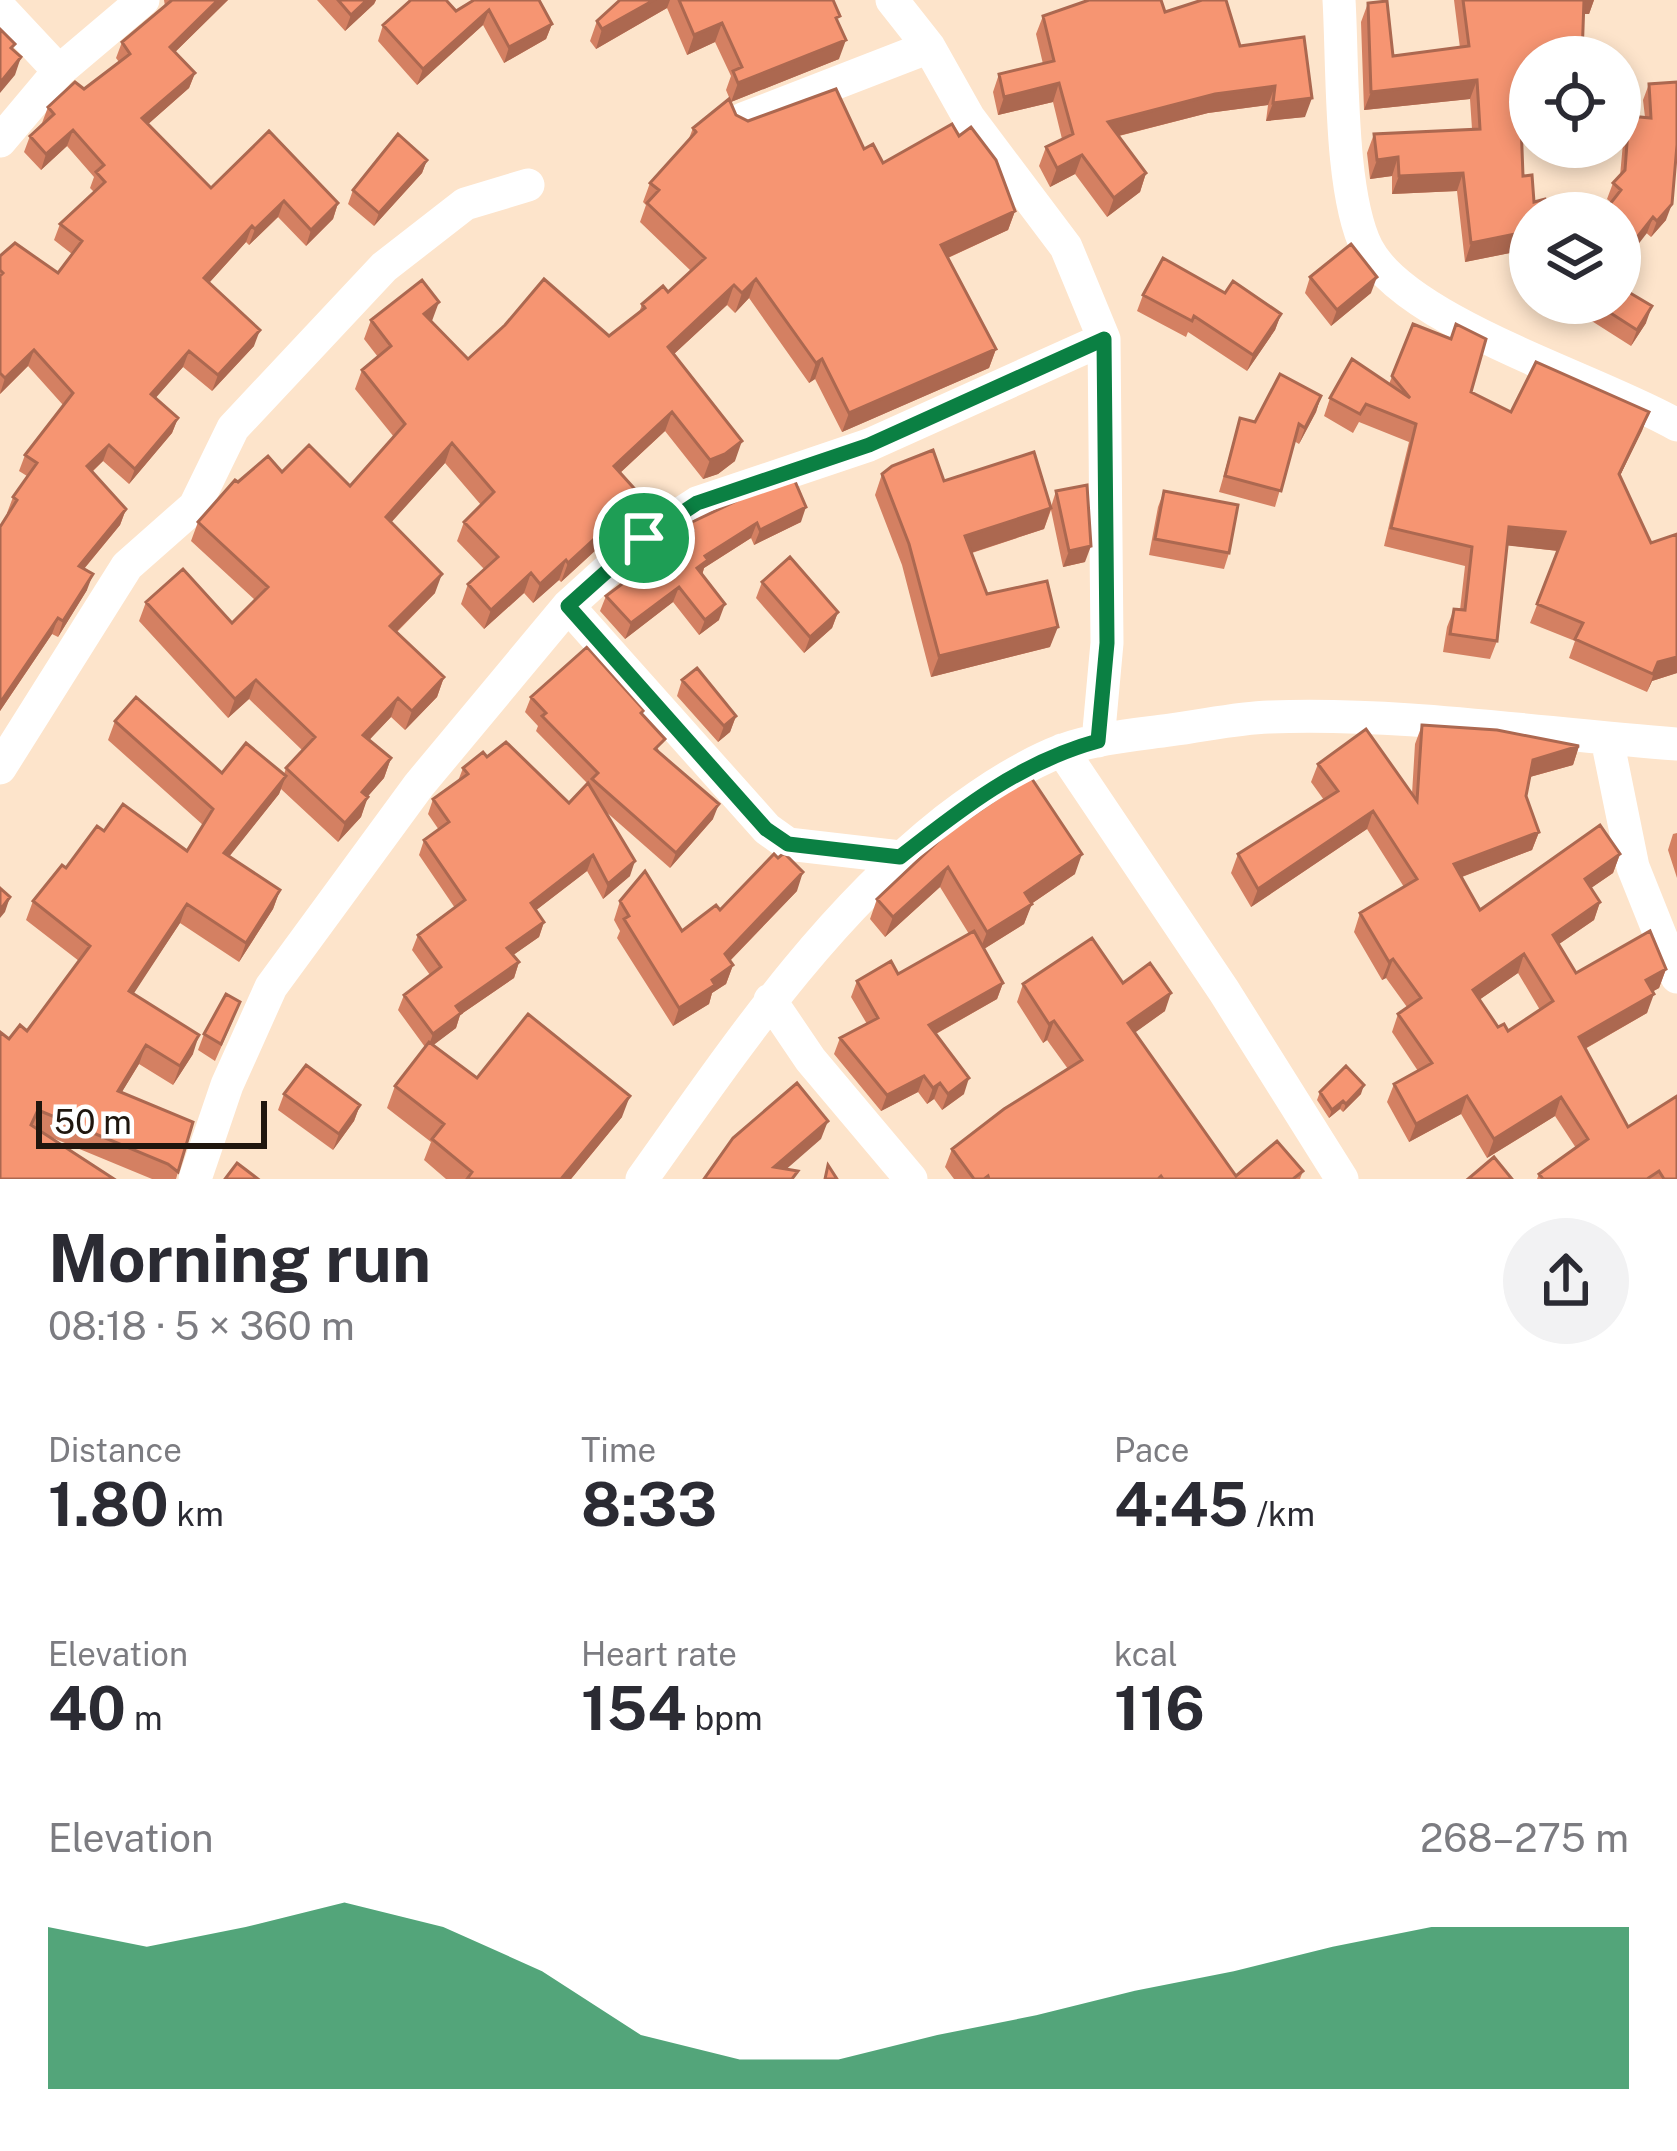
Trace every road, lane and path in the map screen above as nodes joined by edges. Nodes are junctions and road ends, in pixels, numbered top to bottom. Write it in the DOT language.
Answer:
graph roads {
  1 [pos="143,0"];
  2 [pos="892,0"];
  3 [pos="1340,0"];
  4 [pos="0,8"];
  5 [pos="929,47"];
  6 [pos="59,71"];
  7 [pos="743,118"];
  8 [pos="0,141"];
  9 [pos="528,185"];
  10 [pos="1104,339"];
  11 [pos="1677,424"];
  12 [pos="568,606"];
  13 [pos="1607,739"];
  14 [pos="1098,741"];
  15 [pos="1677,744"];
  16 [pos="1062,751"];
  17 [pos="0,768"];
  18 [pos="900,857"];
  19 [pos="1677,977"];
  20 [pos="770,1000"];
  21 [pos="196,1179"];
  22 [pos="642,1179"];
  23 [pos="911,1179"];
  24 [pos="1342,1179"];
  1 -- 6 [label="street"];
  2 -- 5 [label="street"];
  3 -- 11 [label="street"];
  4 -- 6 [label="street"];
  5 -- 7 [label="street"];
  5 -- 10 [label="street"];
  6 -- 8 [label="street"];
  9 -- 17 [label="street"];
  10 -- 12 [label="street"];
  10 -- 14 [label="street"];
  12 -- 18 [label="street"];
  12 -- 21 [label="street"];
  13 -- 14 [label="street"];
  13 -- 15 [label="street"];
  13 -- 19 [label="street"];
  14 -- 16 [label="street"];
  16 -- 18 [label="street"];
  16 -- 24 [label="street"];
  18 -- 20 [label="street"];
  20 -- 22 [label="street"];
  20 -- 23 [label="street"];
}
